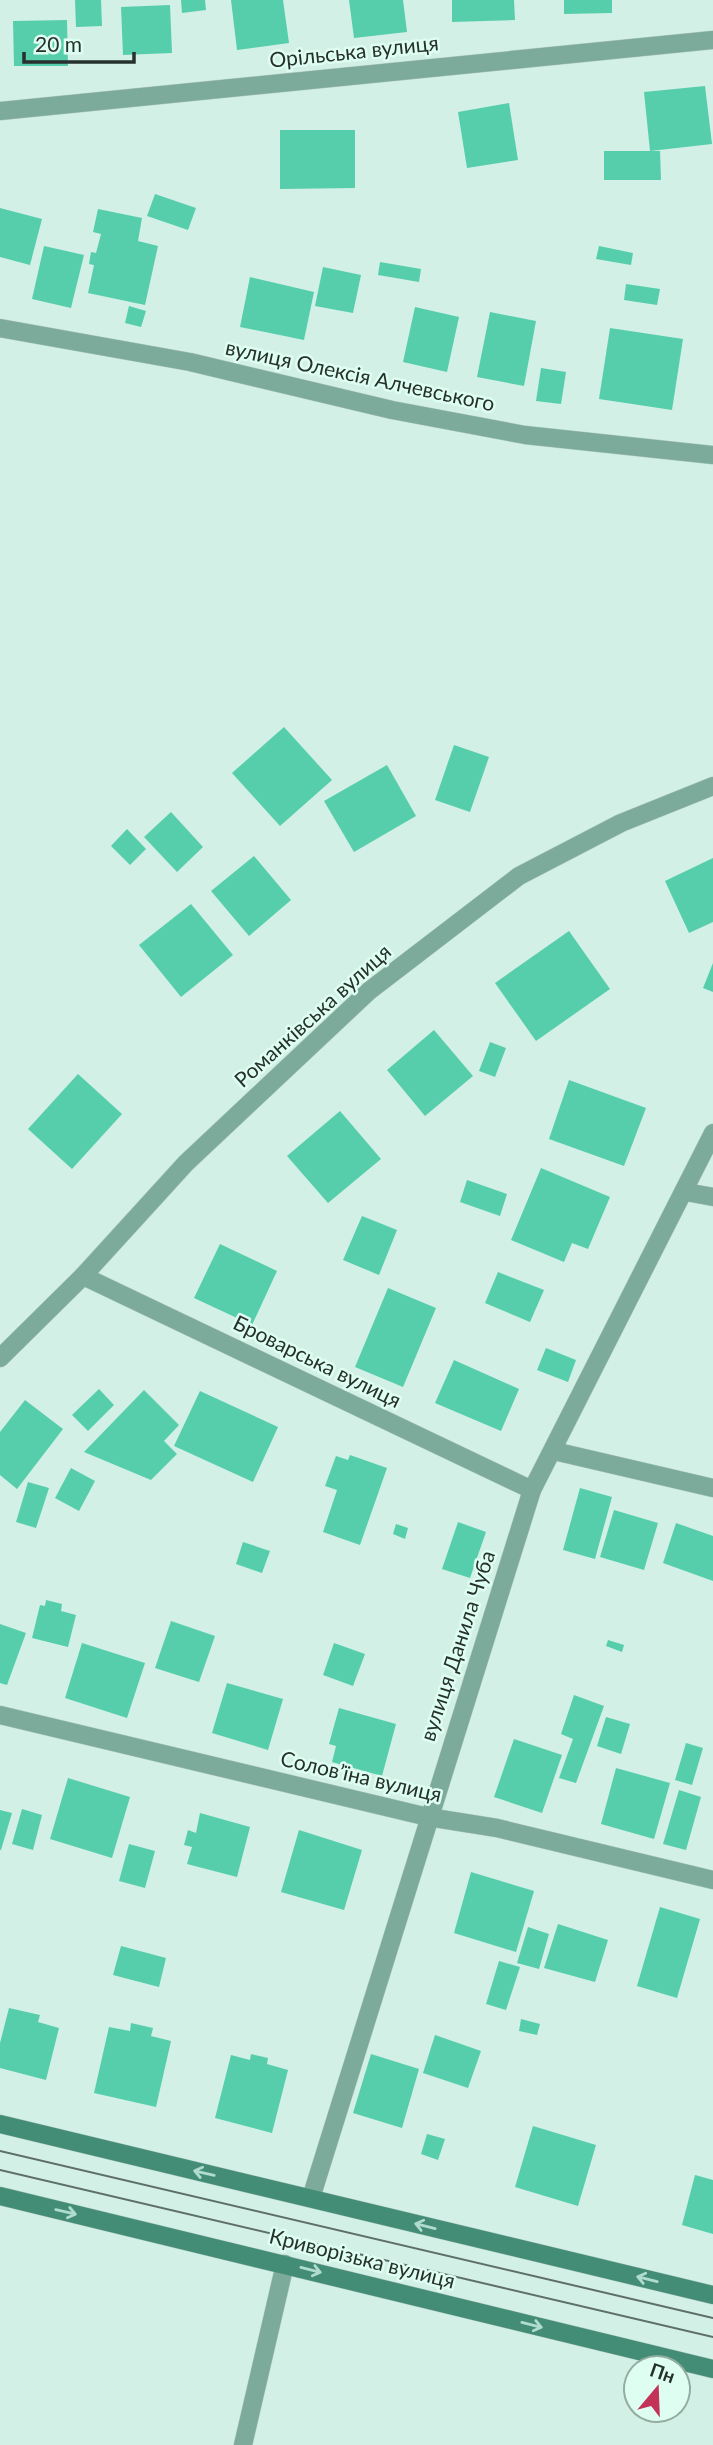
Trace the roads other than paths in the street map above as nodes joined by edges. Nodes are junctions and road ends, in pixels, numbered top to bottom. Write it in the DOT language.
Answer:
graph roads {
  1 [pos="713,40"];
  2 [pos="0,111"];
  3 [pos="0,328"];
  4 [pos="713,455"];
  5 [pos="713,786"];
  6 [pos="713,1133"];
  7 [pos="686,1192"];
  8 [pos="713,1197"];
  9 [pos="83,1276"];
  10 [pos="0,1357"];
  11 [pos="554,1451"];
  12 [pos="713,1488"];
  13 [pos="531,1490"];
  14 [pos="0,1715"];
  15 [pos="428,1817"];
  16 [pos="713,1880"];
  17 [pos="0,2124"];
  18 [pos="0,2196"];
  19 [pos="311,2198"];
  20 [pos="285,2264"];
  21 [pos="713,2295"];
  22 [pos="713,2369"];
  23 [pos="243,2445"];
  1 -- 2 [label="street, Орільська вулиця"];
  3 -- 4 [label="street, вулиця Олексія Алчевського"];
  5 -- 9 [label="street, Романківська вулиця"];
  6 -- 7 [label="street, вулиця Данила Чуба"];
  7 -- 8 [label="street"];
  7 -- 11 [label="street, вулиця Данила Чуба"];
  9 -- 10 [label="street, Романківська вулиця"];
  9 -- 13 [label="street, Броварська вулиця"];
  11 -- 12 [label="street"];
  11 -- 13 [label="street, вулиця Данила Чуба"];
  13 -- 15 [label="street, вулиця Данила Чуба"];
  14 -- 15 [label="street, Соловʼїна вулиця"];
  15 -- 16 [label="street, Соловʼїна вулиця"];
  15 -- 19 [label="street, вулиця Данила Чуба"];
  19 -- 17 [label="main road, one-way"];
  18 -- 20 [label="main road, Криворізька вулиця, one-way"];
  21 -- 19 [label="main road, one-way"];
  20 -- 22 [label="main road, Криворізька вулиця, one-way"];
  20 -- 23 [label="street"];
}
